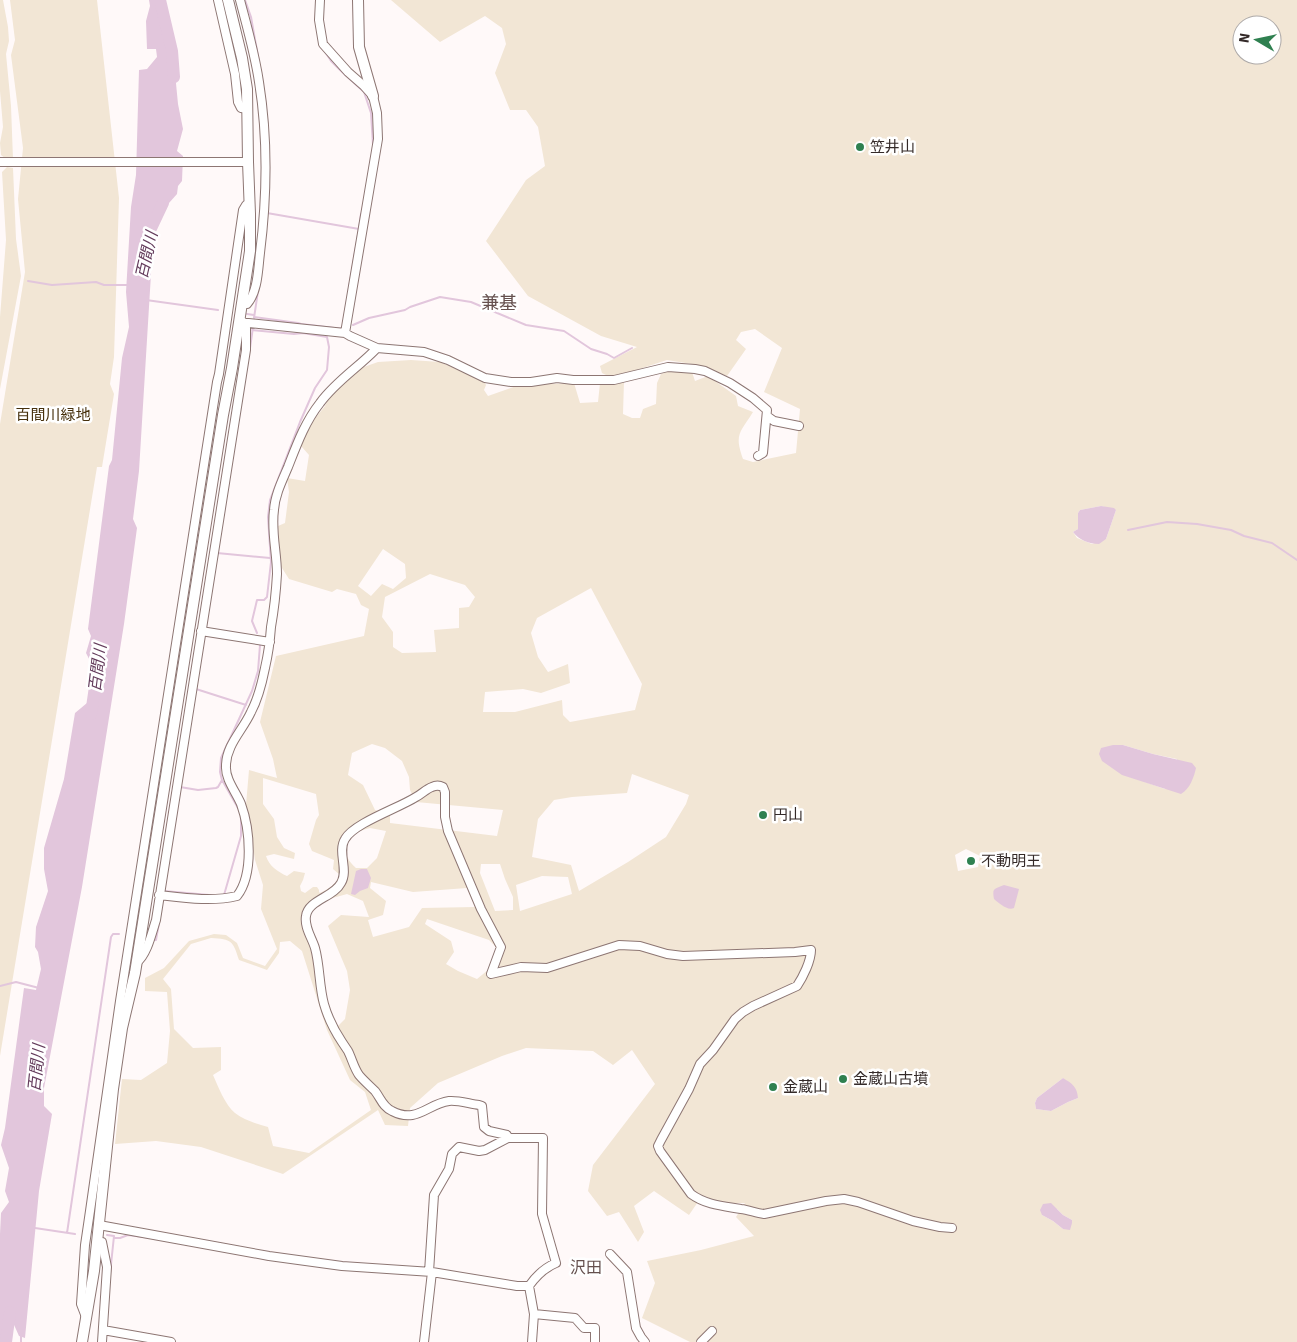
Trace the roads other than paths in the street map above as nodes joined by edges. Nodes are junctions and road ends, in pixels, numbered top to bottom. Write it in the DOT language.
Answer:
graph roads {
  1 [pos="218,0"];
  2 [pos="228,0"];
  3 [pos="240,0"];
  4 [pos="320,0"];
  5 [pos="358,0"];
  6 [pos="373,96"];
  7 [pos="248,109"];
  8 [pos="2,162"];
  9 [pos="244,162"];
  10 [pos="250,204"];
  11 [pos="242,304"];
  12 [pos="241,322"];
  13 [pos="345,332"];
  14 [pos="377,348"];
  15 [pos="767,416"];
  16 [pos="799,426"];
  17 [pos="758,456"];
  18 [pos="204,631"];
  19 [pos="270,642"];
  20 [pos="162,896"];
  21 [pos="137,962"];
  22 [pos="508,1138"];
  23 [pos="99,1225"];
  24 [pos="952,1228"];
  25 [pos="97,1242"];
  26 [pos="610,1254"];
  27 [pos="430,1272"];
  28 [pos="529,1286"];
  29 [pos="534,1314"];
  30 [pos="86,1317"];
  31 [pos="105,1330"];
  32 [pos="712,1331"];
  33 [pos="641,1340"];
  34 [pos="82,1342"];
  35 [pos="102,1342"];
  36 [pos="172,1342"];
  37 [pos="424,1342"];
  38 [pos="532,1342"];
  39 [pos="595,1342"];
  40 [pos="701,1342"];
  1 -- 7 [label="street"];
  2 -- 7 [label="street"];
  3 -- 11 [label="street"];
  4 -- 6 [label="street"];
  5 -- 6 [label="street"];
  6 -- 13 [label="street"];
  7 -- 9 [label="street"];
  8 -- 9 [label="street"];
  9 -- 10 [label="street"];
  10 -- 11 [label="street"];
  10 -- 30 [label="street"];
  11 -- 12 [label="street"];
  12 -- 13 [label="street"];
  12 -- 18 [label="street"];
  12 -- 21 [label="street"];
  13 -- 14 [label="street"];
  14 -- 15 [label="street"];
  14 -- 19 [label="street"];
  15 -- 16 [label="street"];
  15 -- 17 [label="street"];
  18 -- 19 [label="street"];
  18 -- 20 [label="street"];
  19 -- 20 [label="street"];
  20 -- 21 [label="street"];
  21 -- 23 [label="street"];
  22 -- 24 [label="street"];
  22 -- 27 [label="street"];
  22 -- 28 [label="street"];
  23 -- 25 [label="street"];
  23 -- 27 [label="street"];
  25 -- 30 [label="street"];
  25 -- 31 [label="street"];
  26 -- 33 [label="street"];
  27 -- 28 [label="street"];
  27 -- 37 [label="street"];
  28 -- 29 [label="street"];
  29 -- 38 [label="street"];
  29 -- 39 [label="street"];
  30 -- 34 [label="street"];
  31 -- 35 [label="street"];
  31 -- 36 [label="street"];
  32 -- 40 [label="street"];
}
